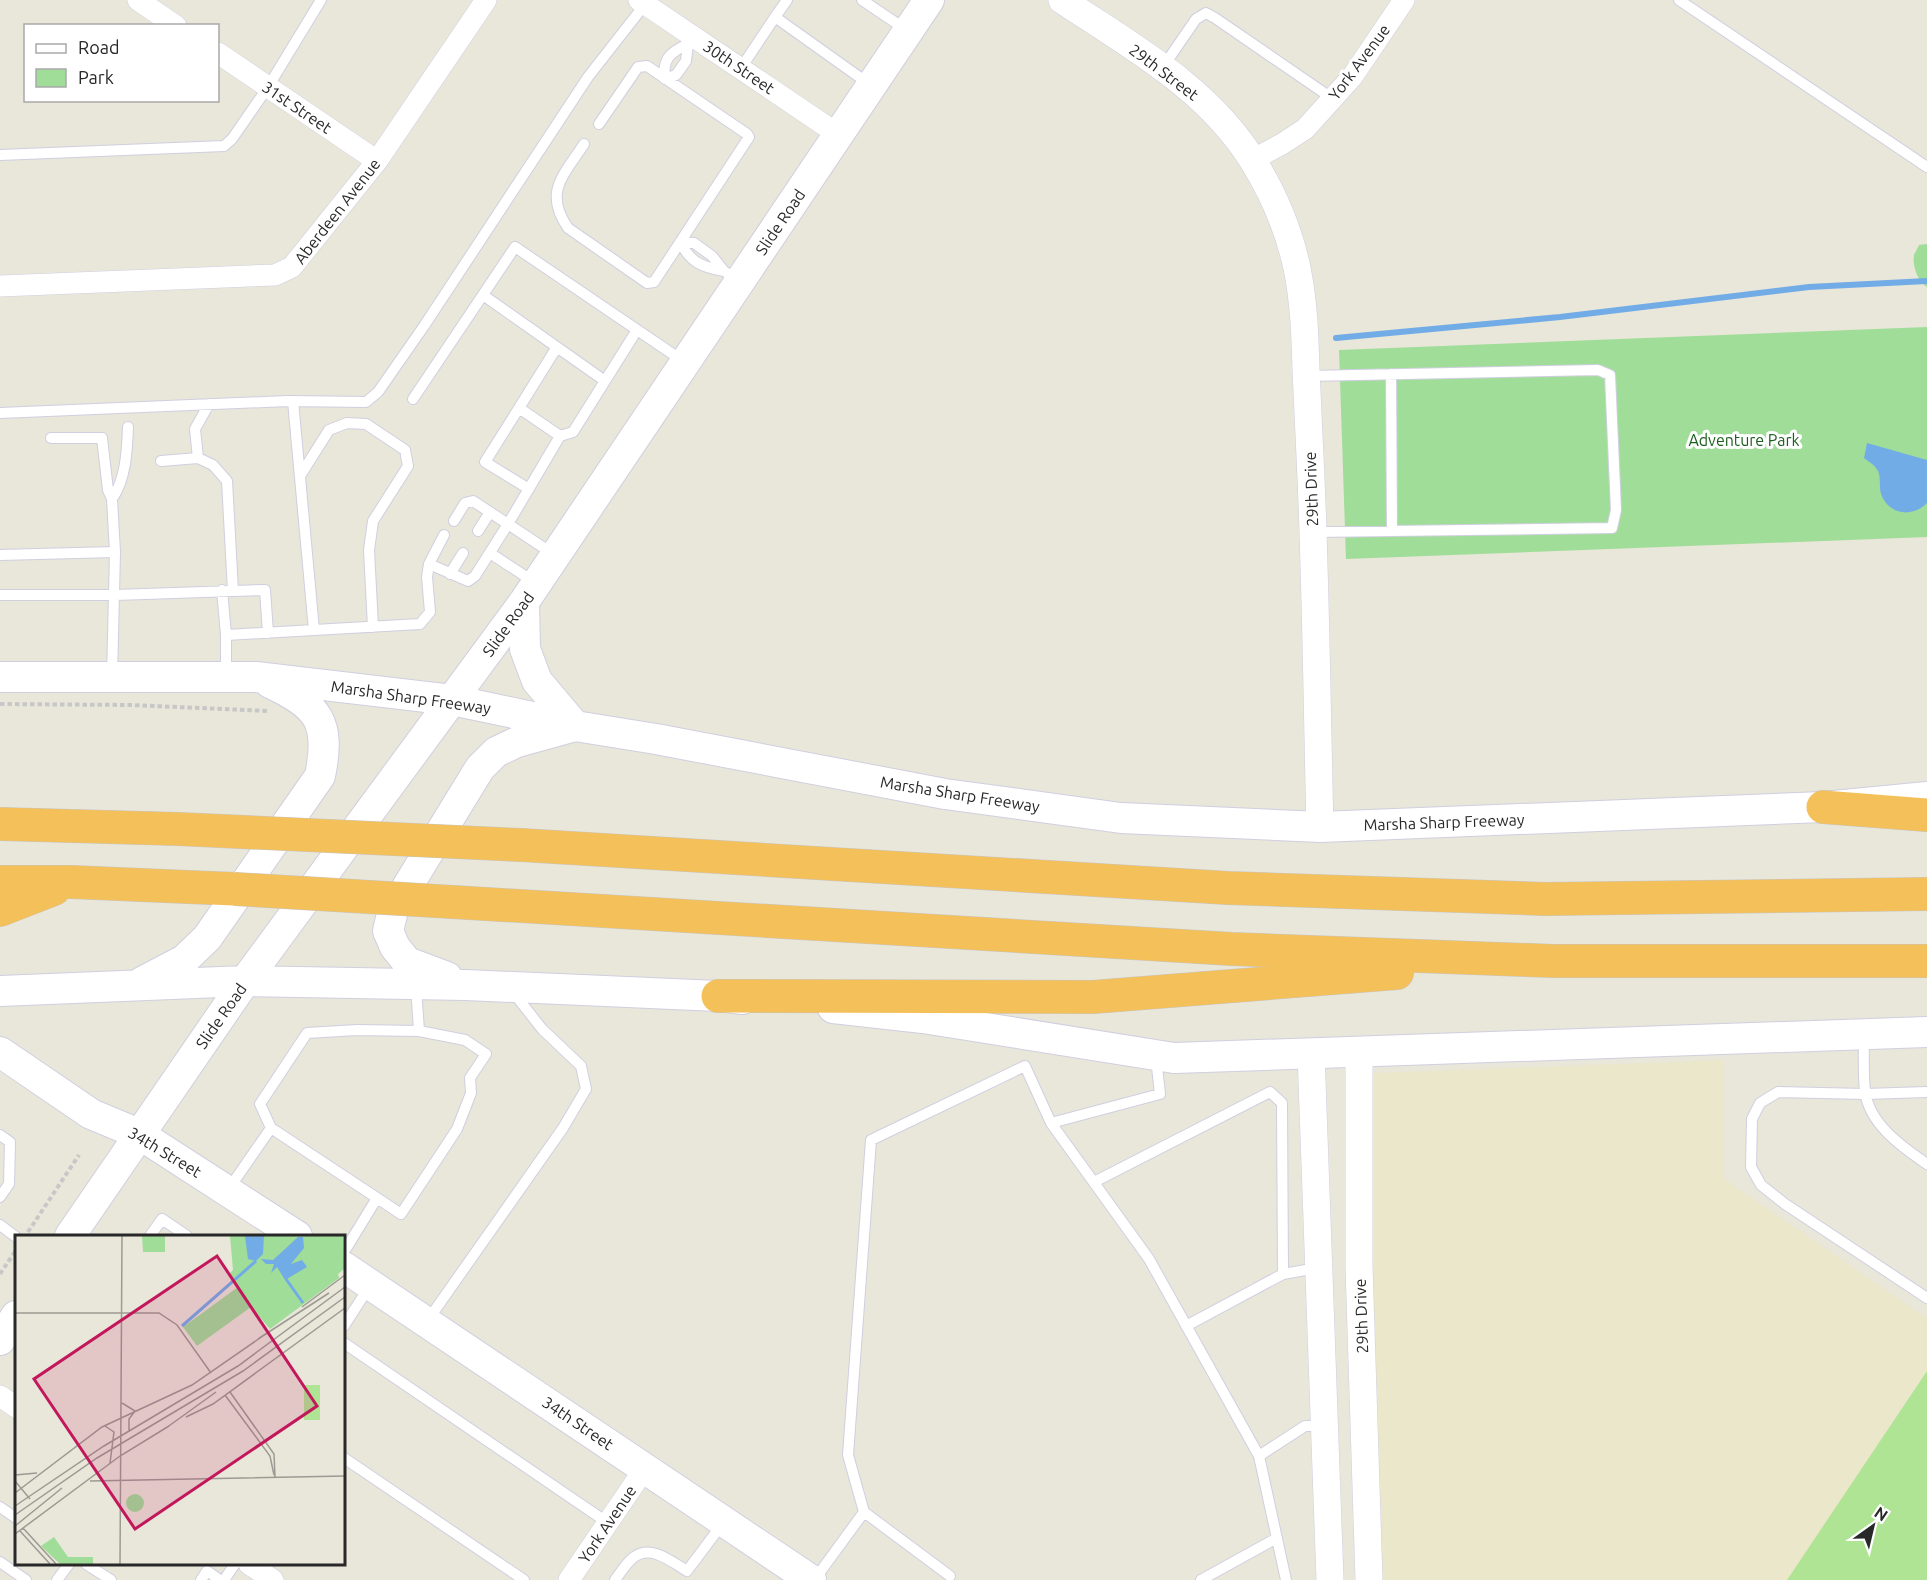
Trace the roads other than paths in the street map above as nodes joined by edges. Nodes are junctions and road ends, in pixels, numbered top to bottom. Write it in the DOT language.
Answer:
graph roads {
  1 [pos="138,0"];
  2 [pos="321,0"];
  3 [pos="486,0"];
  4 [pos="787,0"];
  5 [pos="862,0"];
  6 [pos="929,0"];
  7 [pos="1062,0"];
  8 [pos="1404,0"];
  9 [pos="1679,0"];
  10 [pos="644,1"];
  11 [pos="775,17"];
  12 [pos="173,24"];
  13 [pos="908,31"];
  14 [pos="691,40"];
  15 [pos="219,54"];
  16 [pos="1163,67"];
  17 [pos="741,68"];
  18 [pos="665,79"];
  19 [pos="872,86"];
  20 [pos="268,87"];
  21 [pos="1333,99"];
  22 [pos="599,124"];
  23 [pos="839,135"];
  24 [pos="584,144"];
  25 [pos="0,155"];
  26 [pos="1252,160"];
  27 [pos="377,161"];
  28 [pos="1927,167"];
  29 [pos="680,242"];
  30 [pos="732,276"];
  31 [pos="0,286"];
  32 [pos="483,295"];
  33 [pos="637,330"];
  34 [pos="557,347"];
  35 [pos="685,363"];
  36 [pos="1391,374"];
  37 [pos="1306,376"];
  38 [pos="605,381"];
  39 [pos="413,399"];
  40 [pos="293,401"];
  41 [pos="208,404"];
  42 [pos="519,408"];
  43 [pos="0,413"];
  44 [pos="128,427"];
  45 [pos="560,436"];
  46 [pos="51,438"];
  47 [pos="198,458"];
  48 [pos="161,461"];
  49 [pos="300,476"];
  50 [pos="529,489"];
  51 [pos="112,499"];
  52 [pos="490,512"];
  53 [pos="453,521"];
  54 [pos="508,524"];
  55 [pos="478,531"];
  56 [pos="1392,531"];
  57 [pos="1313,532"];
  58 [pos="444,535"];
  59 [pos="115,552"];
  60 [pos="464,553"];
  61 [pos="490,553"];
  62 [pos="0,555"];
  63 [pos="556,556"];
  64 [pos="429,564"];
  65 [pos="450,574"];
  66 [pos="228,591"];
  67 [pos="530,593"];
  68 [pos="0,595"];
  69 [pos="115,595"];
  70 [pos="373,627"];
  71 [pos="314,630"];
  72 [pos="268,633"];
  73 [pos="226,635"];
  74 [pos="0,677"];
  75 [pos="112,677"];
  76 [pos="225,677"];
  77 [pos="256,677"];
  78 [pos="452,700"];
  79 [pos="575,726"];
  80 [pos="1927,797"];
  81 [pos="1823,807"];
  82 [pos="1927,815"];
  83 [pos="0,824"];
  84 [pos="1320,827"];
  85 [pos="0,882"];
  86 [pos="71,882"];
  87 [pos="1927,894"];
  88 [pos="0,910"];
  89 [pos="1554,961"];
  90 [pos="1927,961"];
  91 [pos="245,981"];
  92 [pos="416,984"];
  93 [pos="466,985"];
  94 [pos="134,986"];
  95 [pos="509,987"];
  96 [pos="0,991"];
  97 [pos="718,996"];
  98 [pos="419,1030"];
  99 [pos="1927,1032"];
  100 [pos="1864,1034"];
  101 [pos="1359,1052"];
  102 [pos="0,1053"];
  103 [pos="1311,1053"];
  104 [pos="1156,1055"];
  105 [pos="1927,1092"];
  106 [pos="1865,1094"];
  107 [pos="1051,1123"];
  108 [pos="271,1128"];
  109 [pos="139,1134"];
  110 [pos="0,1136"];
  111 [pos="1927,1164"];
  112 [pos="1094,1182"];
  113 [pos="227,1191"];
  114 [pos="0,1197"];
  115 [pos="377,1198"];
  116 [pos="0,1225"];
  117 [pos="71,1235"];
  118 [pos="151,1235"];
  119 [pos="186,1235"];
  120 [pos="295,1235"];
  121 [pos="15,1236"];
  122 [pos="345,1250"];
  123 [pos="345,1268"];
  124 [pos="1318,1268"];
  125 [pos="1359,1268"];
  126 [pos="1283,1274"];
  127 [pos="370,1284"];
  128 [pos="1927,1298"];
  129 [pos="15,1318"];
  130 [pos="427,1322"];
  131 [pos="345,1324"];
  132 [pos="1186,1326"];
  133 [pos="0,1340"];
  134 [pos="345,1344"];
  135 [pos="0,1396"];
  136 [pos="15,1406"];
  137 [pos="1325,1426"];
  138 [pos="1259,1456"];
  139 [pos="345,1459"];
  140 [pos="645,1468"];
  141 [pos="0,1507"];
  142 [pos="864,1512"];
  143 [pos="15,1517"];
  144 [pos="724,1521"];
  145 [pos="608,1523"];
  146 [pos="1277,1538"];
  147 [pos="0,1562"];
  148 [pos="68,1565"];
  149 [pos="89,1565"];
  150 [pos="233,1565"];
  151 [pos="252,1565"];
  152 [pos="684,1576"];
  153 [pos="951,1579"];
  154 [pos="26,1580"];
  155 [pos="57,1580"];
  156 [pos="111,1580"];
  157 [pos="201,1580"];
  158 [pos="222,1580"];
  159 [pos="273,1580"];
  160 [pos="524,1580"];
  161 [pos="569,1580"];
  162 [pos="615,1580"];
  163 [pos="813,1580"];
  164 [pos="1201,1580"];
  165 [pos="1286,1580"];
  166 [pos="1330,1580"];
  167 [pos="1369,1580"];
  1 -- 12 [label="street"];
  2 -- 20 [label="lane"];
  3 -- 27 [label="street, Aberdeen Avenue"];
  4 -- 11 [label="lane"];
  5 -- 13 [label="lane"];
  6 -- 13 [label="main road, Slide Road"];
  7 -- 16 [label="street, 29th Street"];
  8 -- 21 [label="street, York Avenue"];
  9 -- 28 [label="lane"];
  10 -- 14 [label="street, 30th Street"];
  10 -- 40 [label="lane"];
  11 -- 17 [label="lane"];
  11 -- 19 [label="lane"];
  13 -- 19 [label="main road, Slide Road"];
  14 -- 17 [label="street, 30th Street"];
  14 -- 18 [label="lane"];
  14 -- 18 [label="lane"];
  15 -- 20 [label="street, 31st Street"];
  16 -- 21 [label="lane"];
  16 -- 26 [label="street, 29th Street"];
  17 -- 23 [label="street, 30th Street"];
  18 -- 22 [label="lane"];
  18 -- 29 [label="lane"];
  19 -- 23 [label="main road, Slide Road"];
  20 -- 25 [label="lane"];
  20 -- 27 [label="street, 31st Street"];
  21 -- 26 [label="street, York Avenue"];
  23 -- 30 [label="main road, Slide Road"];
  24 -- 29 [label="lane"];
  26 -- 37 [label="street, 29th Drive"];
  27 -- 31 [label="street, Aberdeen Avenue"];
  29 -- 30 [label="lane"];
  30 -- 35 [label="main road, Slide Road"];
  32 -- 33 [label="lane"];
  32 -- 34 [label="lane"];
  32 -- 39 [label="lane"];
  33 -- 35 [label="lane"];
  33 -- 38 [label="lane"];
  34 -- 38 [label="lane"];
  34 -- 42 [label="lane"];
  35 -- 63 [label="main road, Slide Road"];
  36 -- 37 [label="lane"];
  36 -- 56 [label="lane"];
  36 -- 56 [label="lane"];
  37 -- 57 [label="street, 29th Drive"];
  38 -- 45 [label="lane"];
  40 -- 41 [label="lane"];
  40 -- 49 [label="lane"];
  41 -- 43 [label="lane"];
  41 -- 47 [label="lane"];
  42 -- 45 [label="lane"];
  42 -- 50 [label="lane"];
  44 -- 51 [label="lane"];
  45 -- 50 [label="lane"];
  46 -- 51 [label="lane"];
  47 -- 48 [label="lane"];
  47 -- 66 [label="lane"];
  49 -- 70 [label="lane"];
  49 -- 71 [label="lane"];
  50 -- 54 [label="lane"];
  51 -- 59 [label="lane"];
  52 -- 53 [label="lane"];
  52 -- 54 [label="lane"];
  52 -- 55 [label="lane"];
  54 -- 61 [label="lane"];
  54 -- 63 [label="lane"];
  56 -- 57 [label="lane"];
  57 -- 84 [label="street, 29th Drive"];
  58 -- 64 [label="lane"];
  59 -- 62 [label="lane"];
  59 -- 69 [label="lane"];
  60 -- 65 [label="lane"];
  61 -- 65 [label="lane"];
  61 -- 67 [label="lane"];
  63 -- 67 [label="main road, Slide Road"];
  64 -- 65 [label="lane"];
  64 -- 70 [label="lane"];
  66 -- 69 [label="lane"];
  66 -- 72 [label="lane"];
  66 -- 73 [label="lane"];
  67 -- 78 [label="main road, Slide Road"];
  67 -- 79 [label="main road"];
  68 -- 69 [label="lane"];
  69 -- 75 [label="lane"];
  70 -- 71 [label="lane"];
  71 -- 72 [label="lane"];
  72 -- 73 [label="lane"];
  73 -- 76 [label="lane"];
  74 -- 75 [label="main road, Marsha Sharp Freeway"];
  75 -- 76 [label="main road, Marsha Sharp Freeway"];
  76 -- 77 [label="main road, Marsha Sharp Freeway"];
  77 -- 78 [label="main road, Marsha Sharp Freeway"];
  77 -- 94 [label="main road"];
  78 -- 79 [label="main road, Marsha Sharp Freeway"];
  78 -- 91 [label="main road, Slide Road"];
  79 -- 84 [label="main road, Marsha Sharp Freeway"];
  79 -- 93 [label="main road"];
  80 -- 81 [label="main road, Marsha Sharp Freeway"];
  81 -- 82 [label="highway"];
  81 -- 84 [label="main road, Marsha Sharp Freeway"];
  83 -- 87 [label="highway, bridge"];
  85 -- 86 [label="highway"];
  86 -- 88 [label="highway"];
  86 -- 89 [label="highway, bridge"];
  89 -- 90 [label="highway"];
  89 -- 97 [label="highway"];
  91 -- 92 [label="main road"];
  91 -- 94 [label="main road"];
  91 -- 109 [label="main road, Slide Road"];
  92 -- 93 [label="main road"];
  92 -- 98 [label="lane"];
  93 -- 95 [label="main road"];
  94 -- 96 [label="main road"];
  95 -- 97 [label="main road"];
  95 -- 130 [label="lane"];
  97 -- 104 [label="main road"];
  98 -- 108 [label="lane"];
  98 -- 115 [label="lane"];
  99 -- 100 [label="main road"];
  100 -- 101 [label="main road"];
  100 -- 106 [label="lane"];
  101 -- 103 [label="main road"];
  101 -- 125 [label="street, 29th Drive"];
  102 -- 109 [label="main road, 34th Street"];
  103 -- 104 [label="main road"];
  103 -- 124 [label="street"];
  104 -- 107 [label="lane"];
  105 -- 106 [label="lane"];
  106 -- 111 [label="lane"];
  106 -- 128 [label="lane"];
  107 -- 112 [label="lane"];
  107 -- 142 [label="lane"];
  108 -- 113 [label="lane"];
  108 -- 115 [label="lane"];
  109 -- 113 [label="main road, 34th Street"];
  109 -- 117 [label="main road, Slide Road"];
  110 -- 114 [label="lane"];
  112 -- 126 [label="lane"];
  112 -- 132 [label="lane"];
  113 -- 120 [label="main road, 34th Street"];
  115 -- 122 [label="lane"];
  116 -- 121 [label="lane"];
  118 -- 119 [label="lane"];
  123 -- 127 [label="main road, 34th Street"];
  124 -- 125 [label="street"];
  124 -- 126 [label="lane"];
  124 -- 137 [label="street"];
  125 -- 167 [label="street, 29th Drive"];
  126 -- 132 [label="lane"];
  127 -- 130 [label="main road, 34th Street"];
  127 -- 131 [label="lane"];
  129 -- 133 [label="main road"];
  130 -- 140 [label="main road, 34th Street"];
  132 -- 138 [label="lane"];
  134 -- 145 [label="lane"];
  135 -- 136 [label="street"];
  137 -- 138 [label="lane"];
  137 -- 166 [label="street"];
  138 -- 146 [label="lane"];
  139 -- 160 [label="lane"];
  140 -- 144 [label="main road, 34th Street"];
  140 -- 145 [label="street, York Avenue"];
  141 -- 143 [label="lane"];
  142 -- 153 [label="lane"];
  142 -- 163 [label="lane"];
  144 -- 152 [label="lane"];
  144 -- 163 [label="main road, 34th Street"];
  145 -- 161 [label="street, York Avenue"];
  146 -- 164 [label="lane"];
  146 -- 165 [label="lane"];
  147 -- 154 [label="lane"];
  148 -- 155 [label="lane"];
  149 -- 156 [label="lane"];
  150 -- 158 [label="lane"];
  151 -- 159 [label="street"];
  152 -- 162 [label="lane"];
  157 -- 158 [label="lane"];
}
